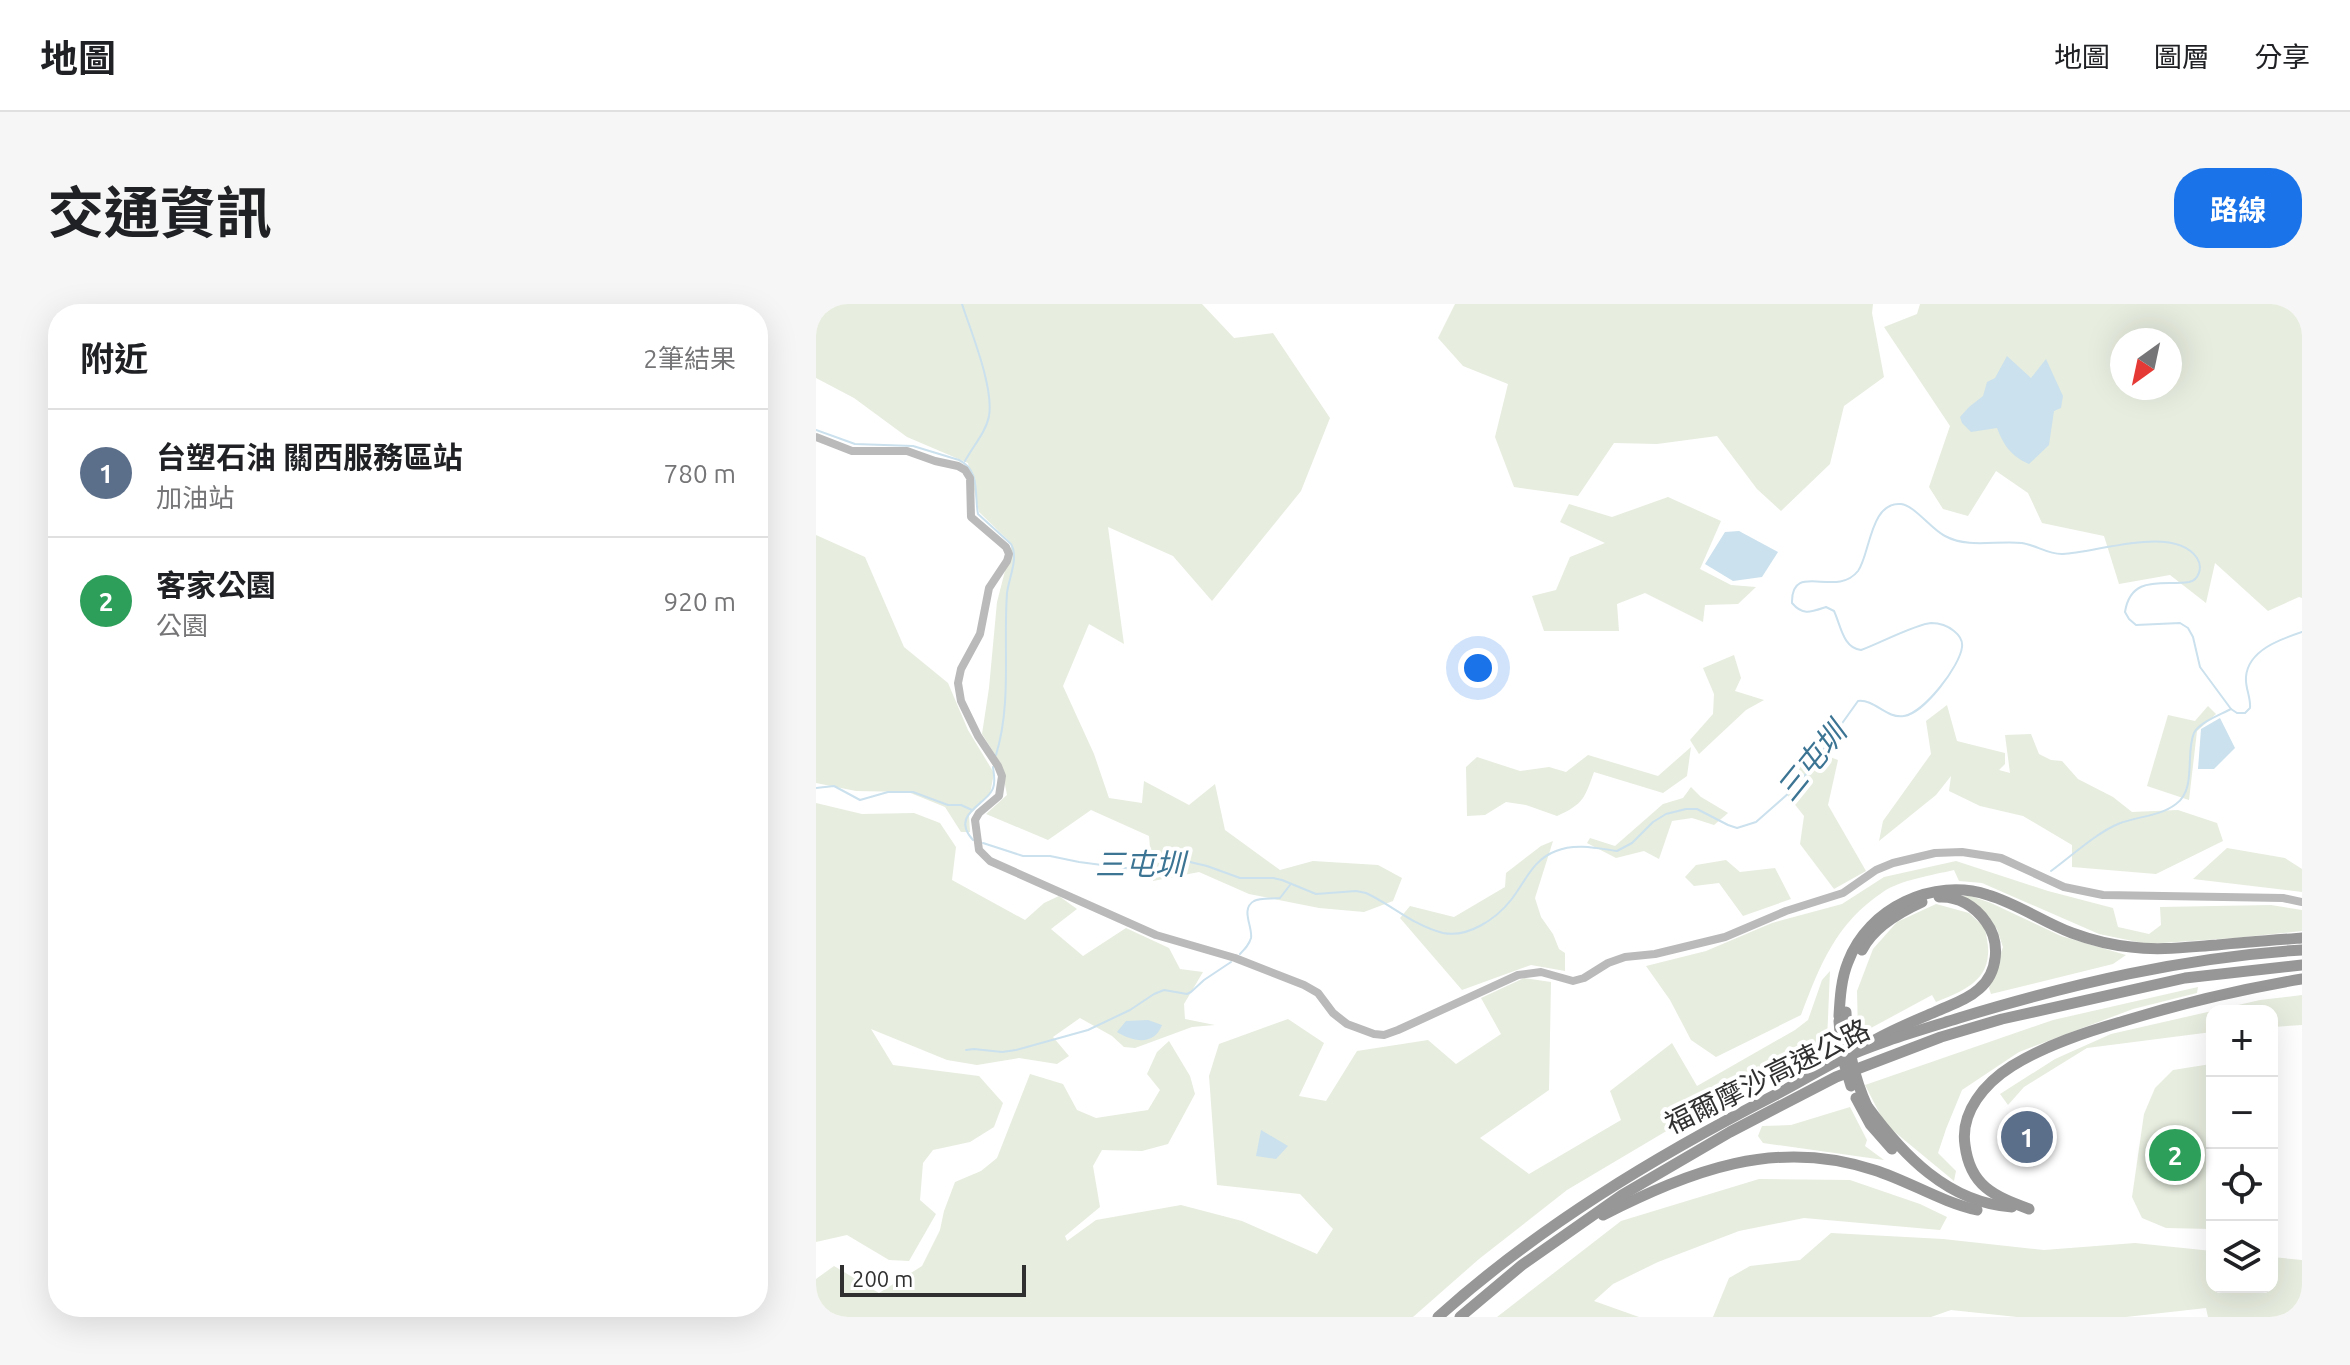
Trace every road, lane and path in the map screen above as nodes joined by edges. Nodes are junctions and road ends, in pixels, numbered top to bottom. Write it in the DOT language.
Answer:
graph roads {
  1 [pos="816,437"];
  2 [pos="2302,902"];
  3 [pos="2302,938"];
  4 [pos="2302,950"];
  5 [pos="2302,965"];
  6 [pos="2302,979"];
  7 [pos="1843,1014"];
  8 [pos="1840,1060"];
  9 [pos="1567,1233"];
  10 [pos="1438,1317"];
  11 [pos="1460,1317"];
  1 -- 2 [label="street"];
  3 -- 7 [label="highway"];
  4 -- 8 [label="highway, 福爾摩沙高速公路"];
  5 -- 9 [label="highway, 福爾摩沙高速公路"];
  6 -- 7 [label="highway, bridge"];
  7 -- 8 [label="highway"];
  7 -- 9 [label="highway, bridge"];
  8 -- 10 [label="highway, 福爾摩沙高速公路"];
  9 -- 11 [label="highway, 福爾摩沙高速公路"];
}
